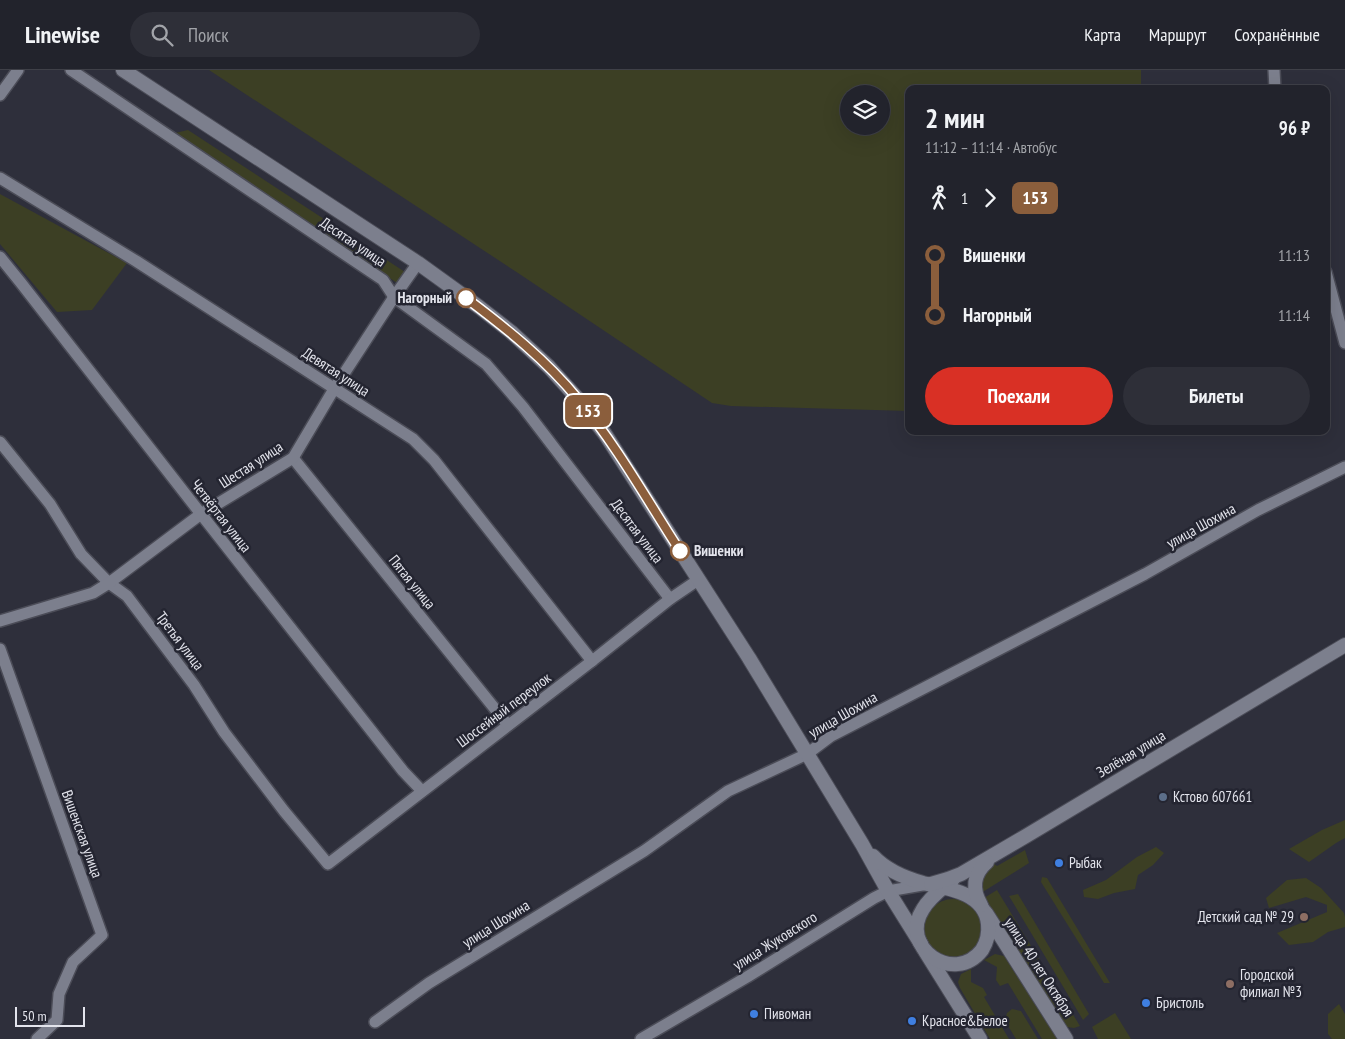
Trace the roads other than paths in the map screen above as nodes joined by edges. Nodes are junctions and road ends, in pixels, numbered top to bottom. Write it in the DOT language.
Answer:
graph roads {
  1 [pos="18,70"];
  2 [pos="71,70"];
  3 [pos="123,70"];
  4 [pos="1274,70"];
  5 [pos="1275,85"];
  6 [pos="0,95"];
  7 [pos="0,178"];
  8 [pos="0,257"];
  9 [pos="418,263"];
  10 [pos="1330,287"];
  11 [pos="394,297"];
  12 [pos="1345,343"];
  13 [pos="334,389"];
  14 [pos="0,442"];
  15 [pos="293,458"];
  16 [pos="1345,467"];
  17 [pos="201,514"];
  18 [pos="698,580"];
  19 [pos="109,583"];
  20 [pos="670,599"];
  21 [pos="0,621"];
  22 [pos="0,649"];
  23 [pos="1344,649"];
  24 [pos="592,661"];
  25 [pos="508,725"];
  26 [pos="807,754"];
  27 [pos="422,791"];
  28 [pos="862,844"];
  29 [pos="999,852"];
  30 [pos="328,864"];
  31 [pos="937,886"];
  32 [pos="888,891"];
  33 [pos="964,894"];
  34 [pos="931,900"];
  35 [pos="983,909"];
  36 [pos="922,947"];
  37 [pos="375,1022"];
  38 [pos="37,1039"];
  39 [pos="641,1039"];
  40 [pos="980,1039"];
  41 [pos="1066,1039"];
  1 -- 6 [label="street"];
  2 -- 11 [label="street, Десятая улица"];
  3 -- 9 [label="main road"];
  4 -- 5 [label="street"];
  7 -- 13 [label="street, Девятая улица"];
  8 -- 17 [label="street, Четвёртая улица"];
  9 -- 11 [label="street, Шестая улица"];
  9 -- 18 [label="main road"];
  10 -- 12 [label="street"];
  11 -- 13 [label="street, Шестая улица"];
  11 -- 20 [label="street, Десятая улица"];
  13 -- 15 [label="street, Шестая улица"];
  13 -- 24 [label="street, Девятая улица"];
  14 -- 19 [label="street, Третья улица"];
  15 -- 17 [label="street, Шестая улица"];
  15 -- 25 [label="street, Пятая улица"];
  16 -- 26 [label="street, улица Шохина"];
  17 -- 19 [label="street, Шестая улица"];
  17 -- 27 [label="street, Четвёртая улица"];
  18 -- 20 [label="street, Шоссейный переулок"];
  18 -- 26 [label="main road"];
  19 -- 21 [label="street, Шестая улица"];
  19 -- 30 [label="street, Третья улица"];
  20 -- 24 [label="street, Шоссейный переулок"];
  22 -- 38 [label="street, Вишенская улица"];
  23 -- 29 [label="main road, Зелёная улица"];
  24 -- 25 [label="street, Шоссейный переулок"];
  25 -- 27 [label="street, Шоссейный переулок"];
  26 -- 28 [label="main road"];
  26 -- 37 [label="street, улица Шохина"];
  27 -- 30 [label="street, Шоссейный переулок"];
  28 -- 31 [label="main road, улица 40 лет Октября"];
  28 -- 32 [label="main road"];
  29 -- 31 [label="main road, Зелёная улица"];
  29 -- 35 [label="main road"];
  31 -- 32 [label="street, улица Жуковского"];
  31 -- 33 [label="main road, улица 40 лет Октября"];
  31 -- 34 [label="main road"];
  32 -- 36 [label="main road"];
  32 -- 39 [label="street, улица Жуковского"];
  33 -- 34 [label="main road"];
  33 -- 35 [label="main road, улица 40 лет Октября"];
  34 -- 36 [label="main road"];
  35 -- 36 [label="main road, улица 40 лет Октября"];
  35 -- 41 [label="main road, улица 40 лет Октября"];
  36 -- 40 [label="main road"];
}
